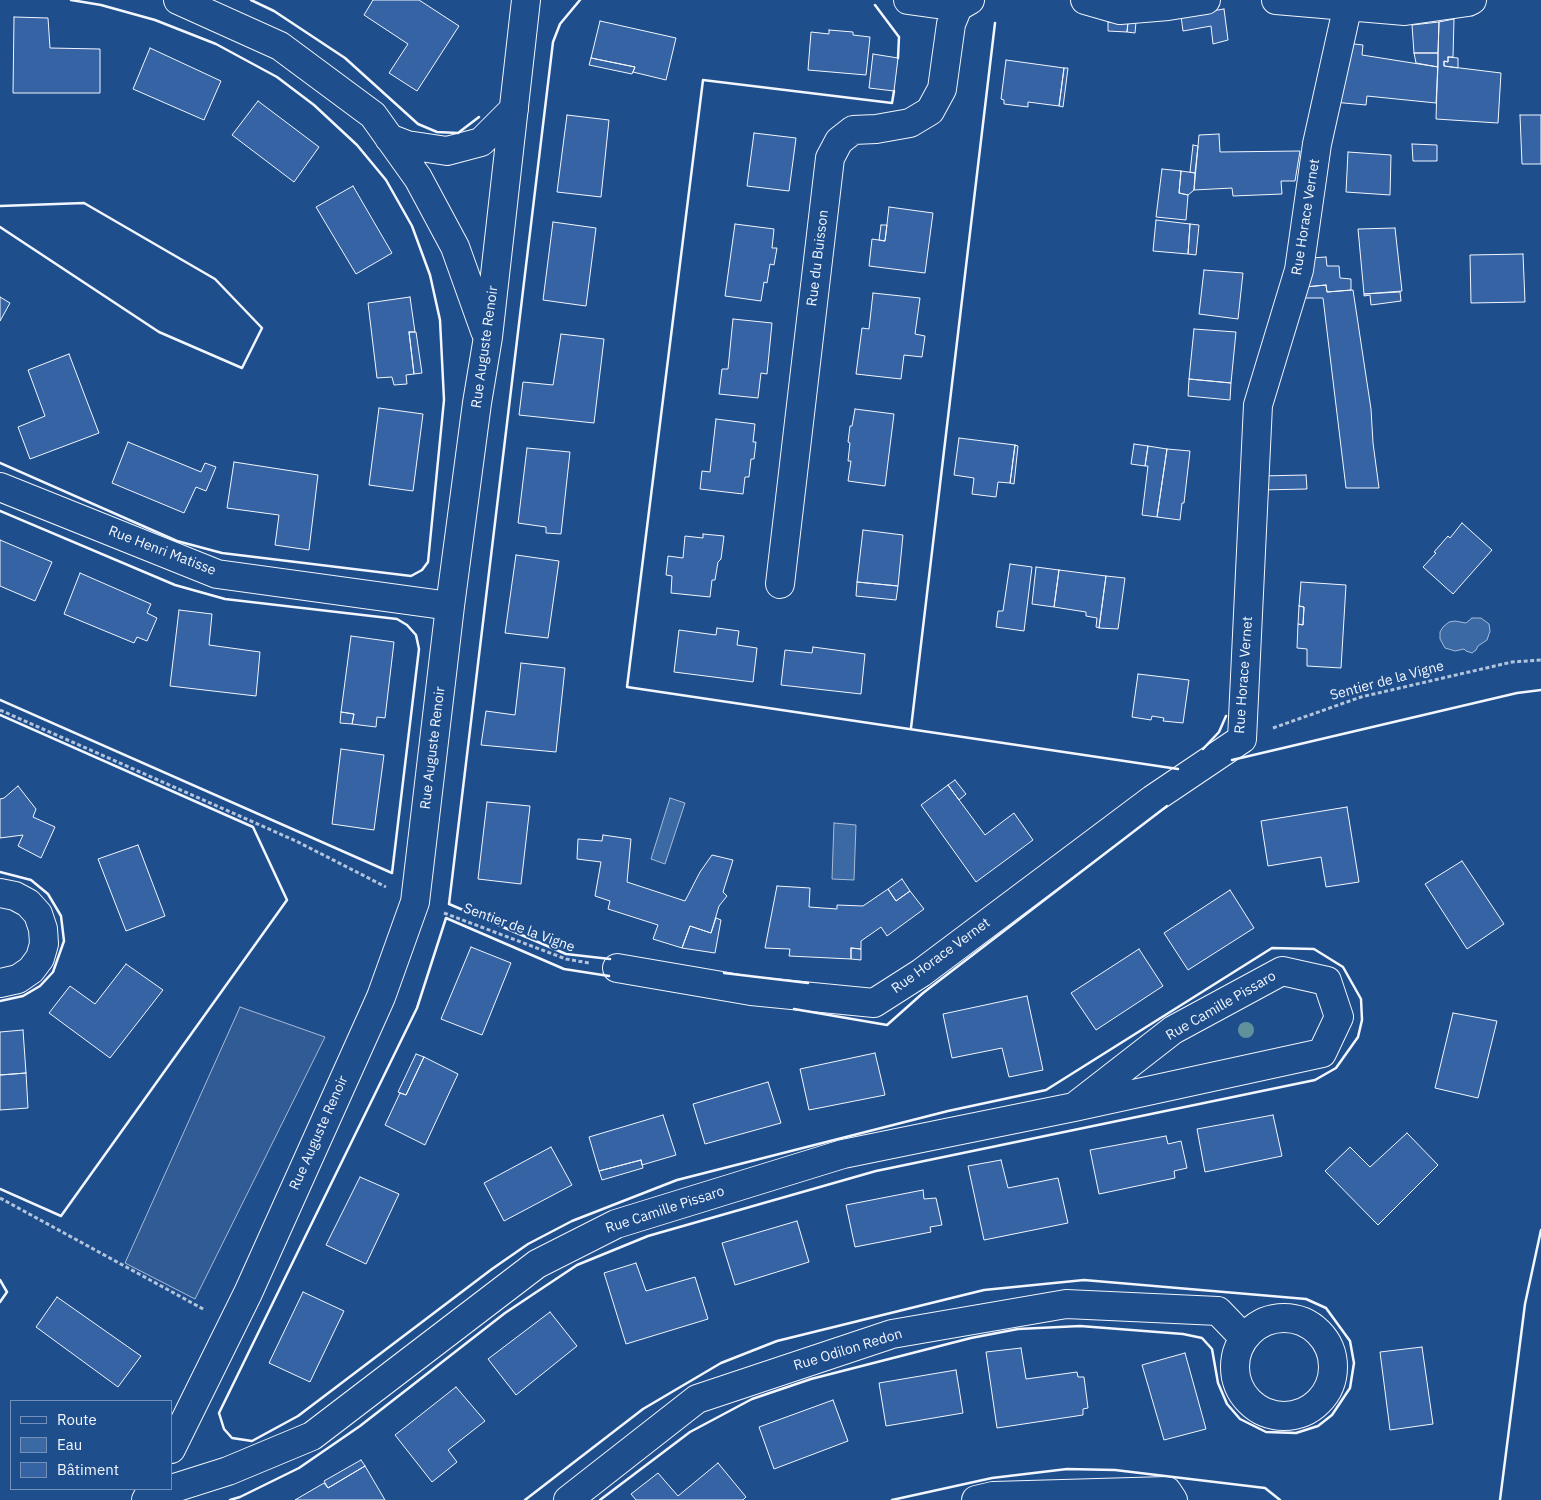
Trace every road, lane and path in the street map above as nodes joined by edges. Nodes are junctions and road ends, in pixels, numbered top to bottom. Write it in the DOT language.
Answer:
graph roads {
  1 [pos="178,0"];
  2 [pos="526,0"];
  3 [pos="908,0"];
  4 [pos="1084,0"];
  5 [pos="1206,0"];
  6 [pos="1276,0"];
  7 [pos="1472,0"];
  8 [pos="964,4"];
  9 [pos="1349,4"];
  10 [pos="514,110"];
  11 [pos="389,138"];
  12 [pos="488,337"];
  13 [pos="0,487"];
  14 [pos="780,584"];
  15 [pos="450,606"];
  16 [pos="1541,660"];
  17 [pos="0,710"];
  18 [pos="1242,738"];
  19 [pos="0,893"];
  20 [pos="415,902"];
  21 [pos="617,968"];
  22 [pos="0,983"];
  23 [pos="1074,1107"];
  24 [pos="0,1198"];
  25 [pos="232,1325"];
  26 [pos="1244,1338"];
  27 [pos="172,1447"];
  28 [pos="172,1488"];
  29 [pos="568,1500"];
  30 [pos="976,1500"];
  31 [pos="1173,1500"];
  1 -- 11 [label="street"];
  2 -- 10 [label="street, Rue Auguste Renoir"];
  3 -- 8 [label="street"];
  4 -- 5 [label="street"];
  6 -- 9 [label="street"];
  7 -- 9 [label="street"];
  8 -- 14 [label="street, Rue du Buisson"];
  9 -- 18 [label="street, Rue Horace Vernet"];
  10 -- 11 [label="street"];
  10 -- 12 [label="street, Rue Auguste Renoir"];
  11 -- 12 [label="street"];
  12 -- 15 [label="street, Rue Auguste Renoir"];
  13 -- 15 [label="street, Rue Henri Matisse"];
  15 -- 20 [label="street, Rue Auguste Renoir"];
  16 -- 18 [label="path, Sentier de la Vigne"];
  17 -- 20 [label="path, Sentier de la Vigne"];
  18 -- 21 [label="street, Rue Horace Vernet"];
  19 -- 22 [label="street"];
  20 -- 21 [label="path, Sentier de la Vigne"];
  20 -- 25 [label="street, Rue Auguste Renoir"];
  23 -- 23 [label="street, Rue Camille Pissaro"];
  23 -- 28 [label="street, Rue Camille Pissaro"];
  24 -- 25 [label="path"];
  25 -- 27 [label="street, Rue Auguste Renoir"];
  26 -- 29 [label="street, Rue Odilon Redon"];
  30 -- 31 [label="street"];
}
